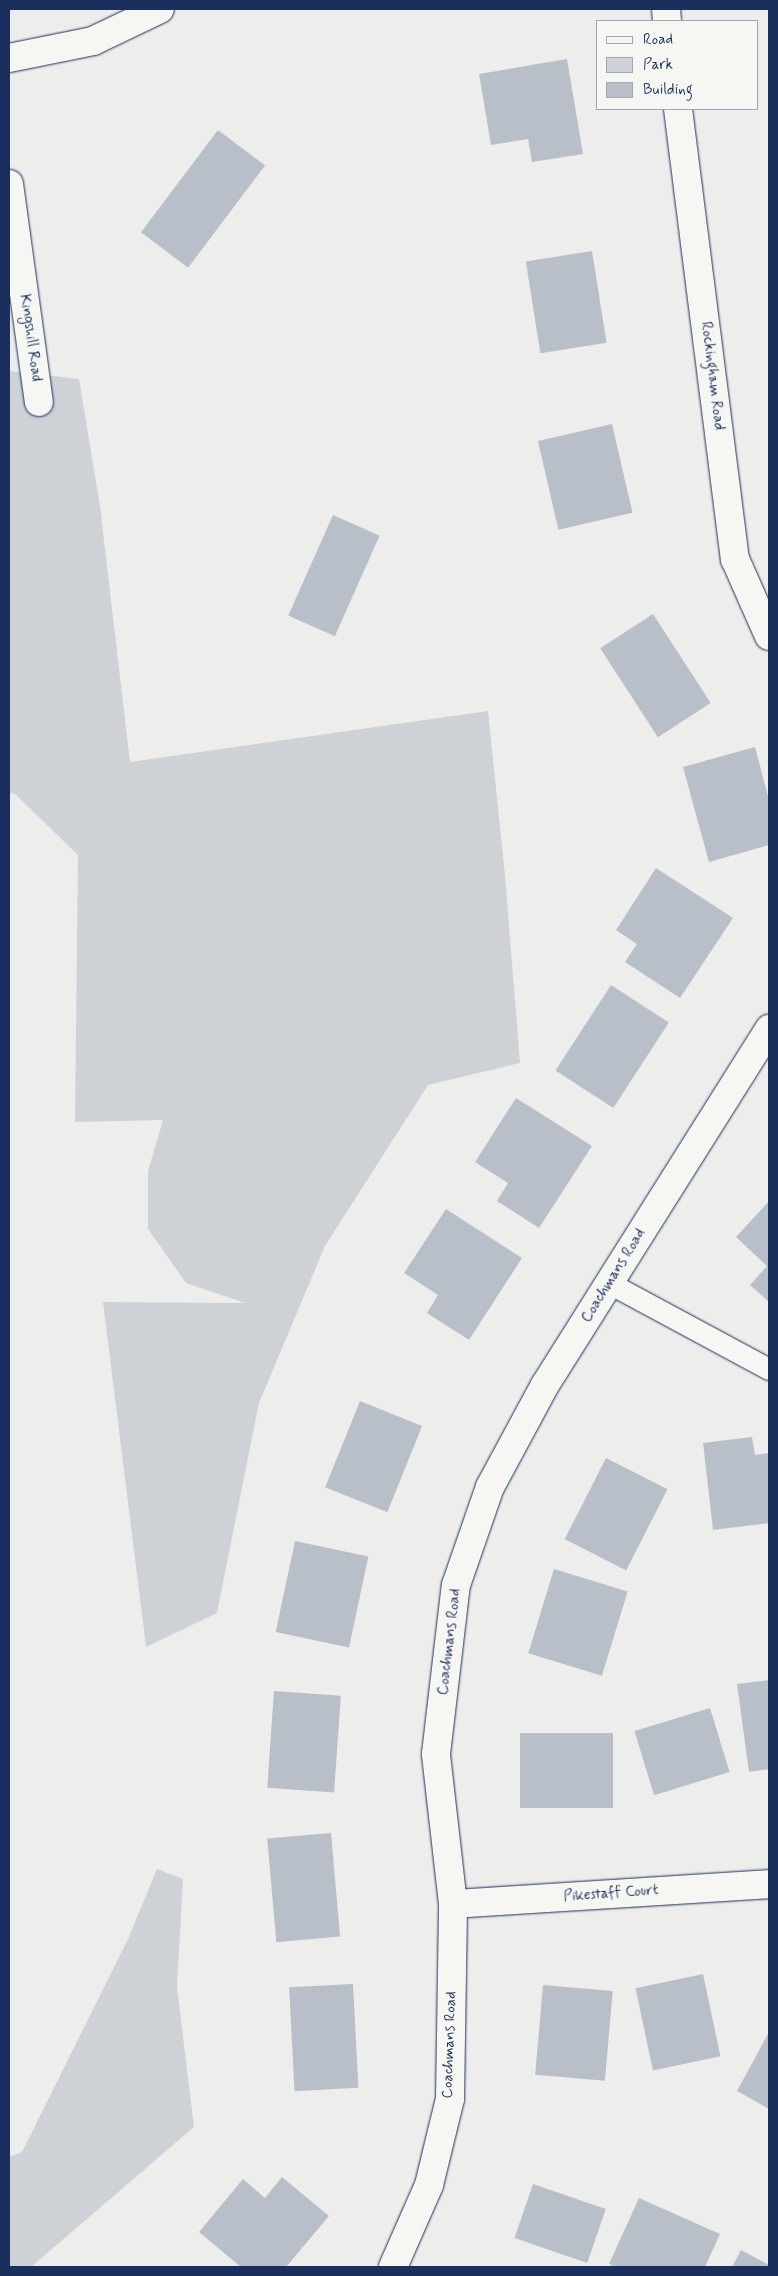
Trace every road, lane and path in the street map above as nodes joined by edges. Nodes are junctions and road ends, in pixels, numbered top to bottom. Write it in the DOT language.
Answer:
graph roads {
  1 [pos="160,9"];
  2 [pos="9,58"];
  3 [pos="678,110"];
  4 [pos="9,184"];
  5 [pos="39,402"];
  6 [pos="769,636"];
  7 [pos="769,1029"];
  8 [pos="609,1283"];
  9 [pos="769,1370"];
  10 [pos="769,1884"];
  11 [pos="453,1904"];
  12 [pos="393,2267"];
  1 -- 2 [label="street"];
  3 -- 6 [label="street, Rockingham Road"];
  4 -- 5 [label="street, Kingshill Road"];
  7 -- 8 [label="street, Coachmans Road"];
  8 -- 9 [label="lane"];
  8 -- 11 [label="street, Coachmans Road"];
  10 -- 11 [label="street, Pikestaff Court"];
  11 -- 12 [label="street, Coachmans Road"];
}
